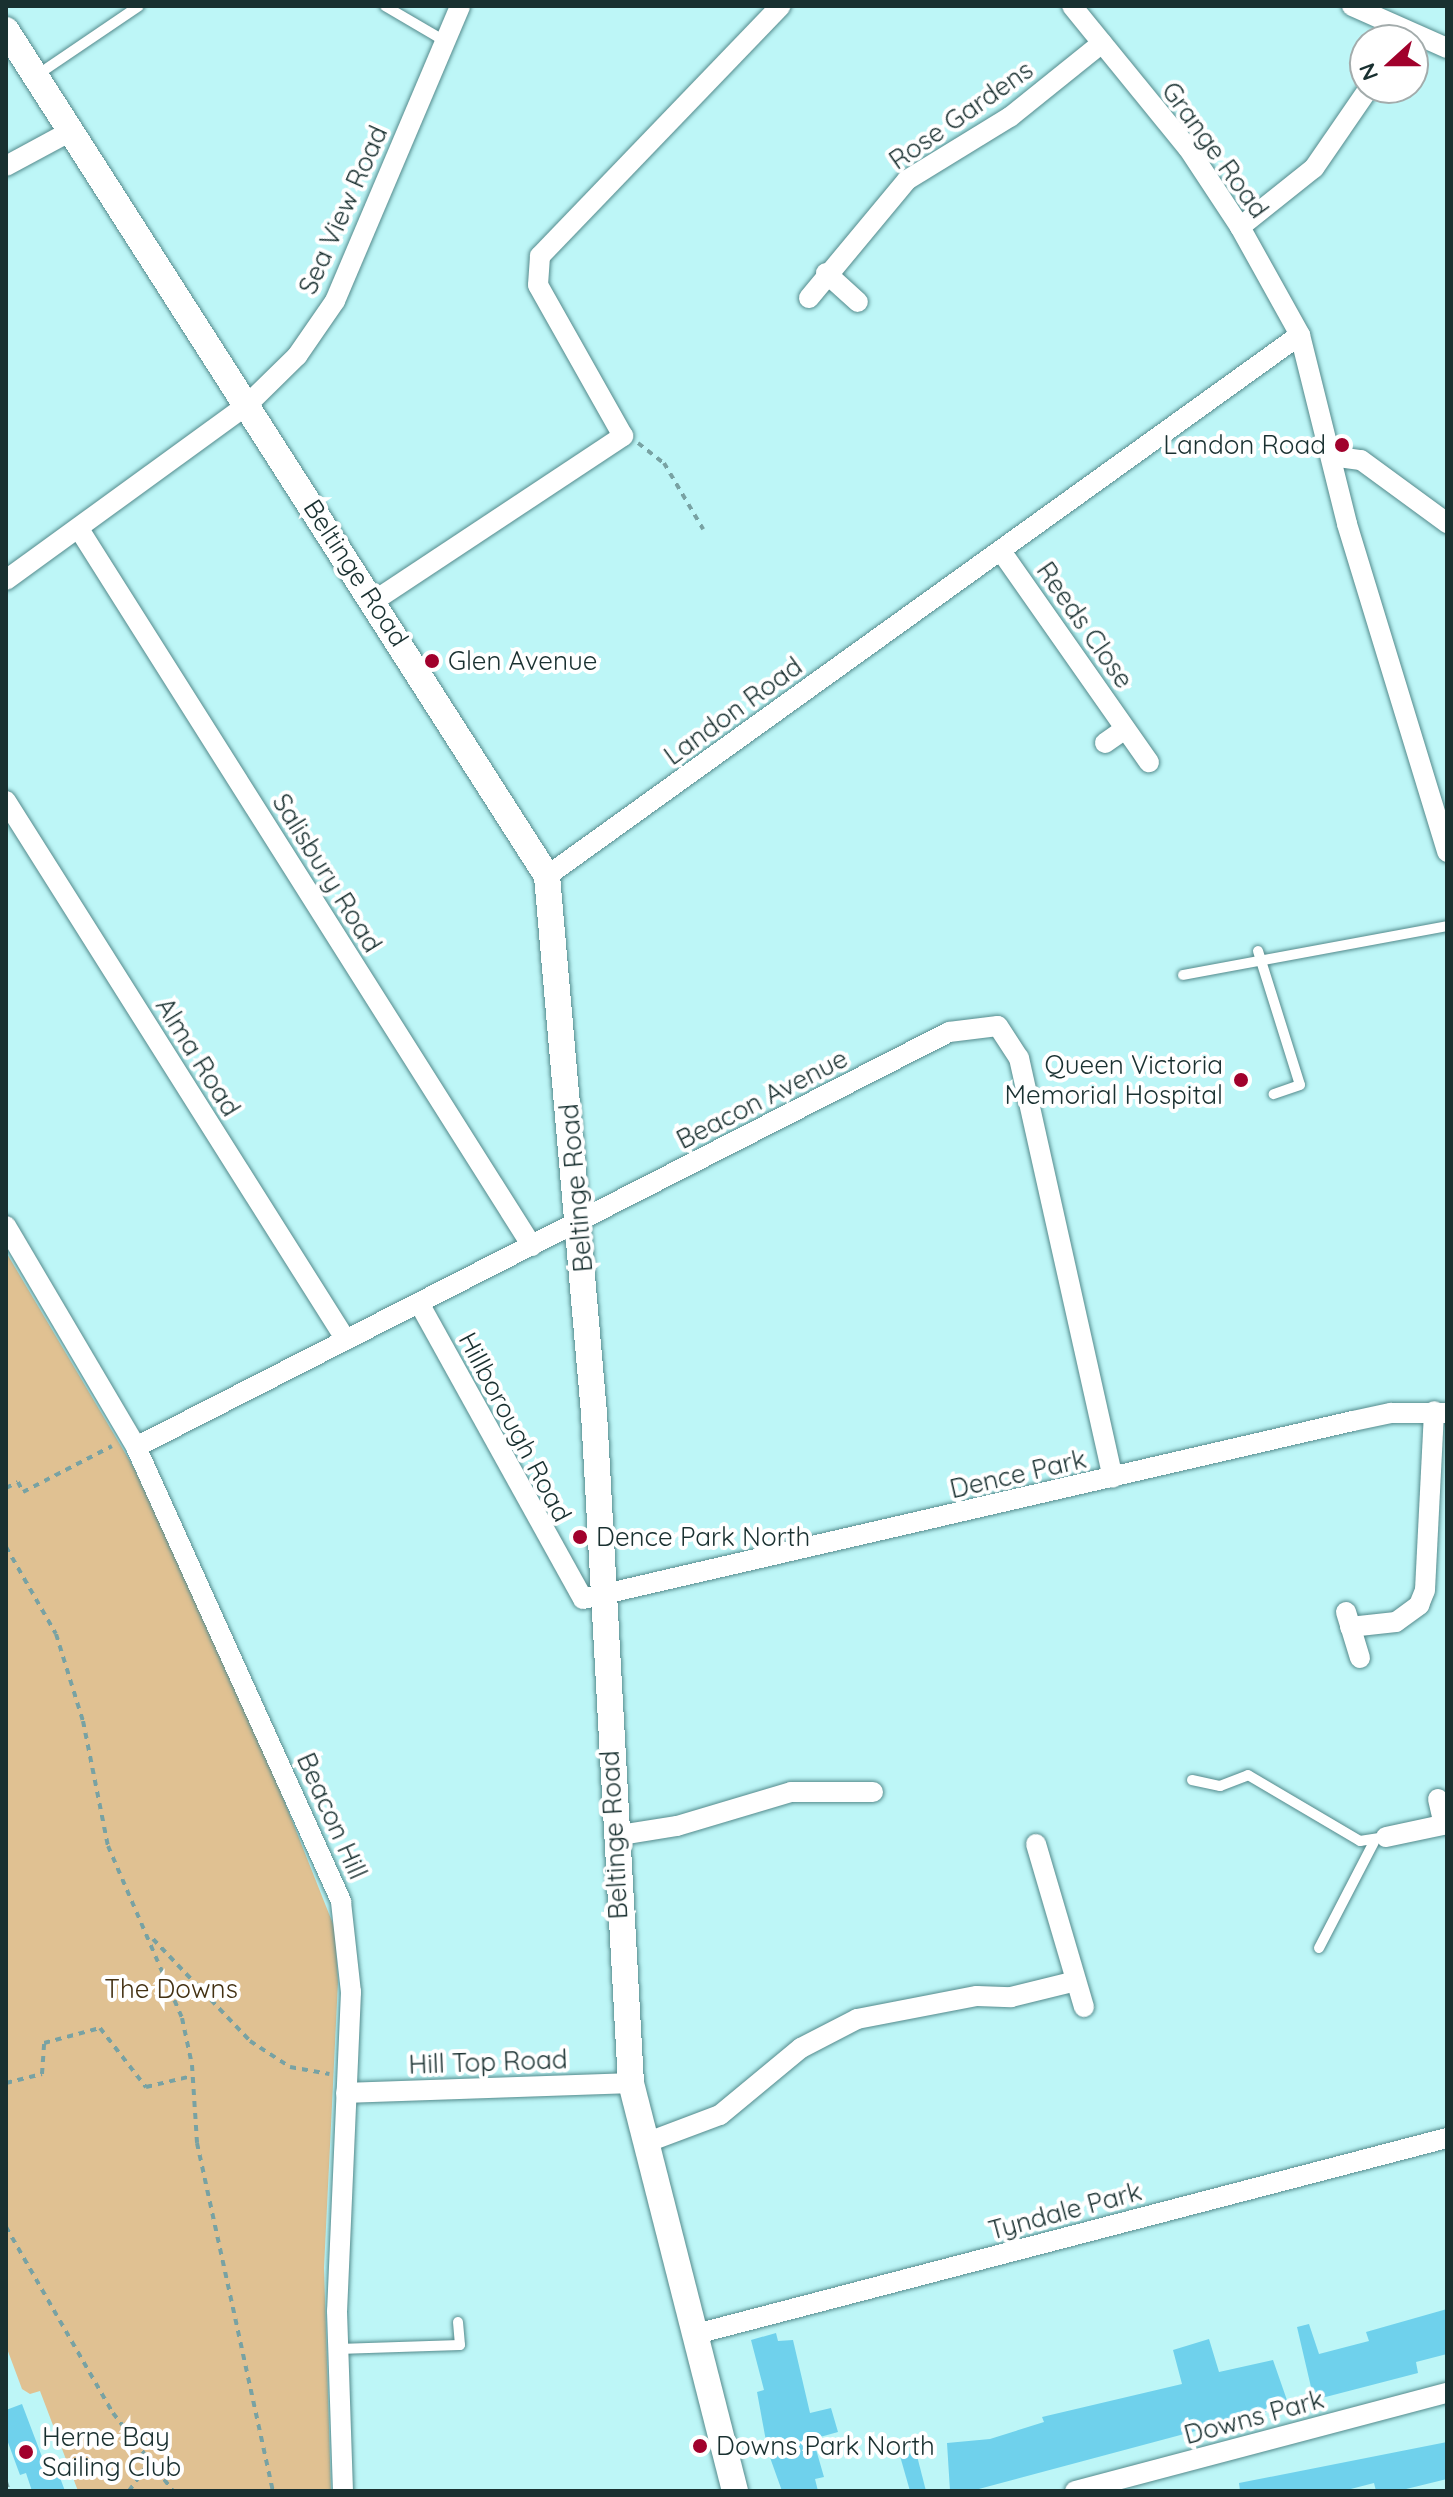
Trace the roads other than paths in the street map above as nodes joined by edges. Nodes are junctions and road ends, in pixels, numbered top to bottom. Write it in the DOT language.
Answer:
graph roads {
  1 [pos="139,6"];
  2 [pos="385,6"];
  3 [pos="460,6"];
  4 [pos="781,6"];
  5 [pos="1072,6"];
  6 [pos="1352,6"];
  7 [pos="1387,24"];
  8 [pos="6,30"];
  9 [pos="443,40"];
  10 [pos="1102,43"];
  11 [pos="36,76"];
  12 [pos="1358,104"];
  13 [pos="71,131"];
  14 [pos="6,166"];
  15 [pos="1240,227"];
  16 [pos="826,273"];
  17 [pos="809,298"];
  18 [pos="858,302"];
  19 [pos="1300,335"];
  20 [pos="248,404"];
  21 [pos="1331,456"];
  22 [pos="1447,523"];
  23 [pos="79,529"];
  24 [pos="1001,551"];
  25 [pos="6,580"];
  26 [pos="374,601"];
  27 [pos="1125,729"];
  28 [pos="1105,743"];
  29 [pos="1149,762"];
  30 [pos="1439,793"];
  31 [pos="6,801"];
  32 [pos="1447,852"];
  33 [pos="547,876"];
  34 [pos="1447,926"];
  35 [pos="1260,956"];
  36 [pos="1183,975"];
  37 [pos="1274,1094"];
  38 [pos="579,1222"];
  39 [pos="6,1226"];
  40 [pos="532,1246"];
  41 [pos="419,1303"];
  42 [pos="346,1340"];
  43 [pos="1440,1412"];
  44 [pos="133,1442"];
  45 [pos="1113,1478"];
  46 [pos="602,1599"];
  47 [pos="1360,1658"];
  48 [pos="1192,1780"];
  49 [pos="873,1792"];
  50 [pos="1438,1799"];
  51 [pos="1446,1824"];
  52 [pos="614,1836"];
  53 [pos="1380,1839"];
  54 [pos="1036,1844"];
  55 [pos="1319,1948"];
  56 [pos="1076,1981"];
  57 [pos="1084,2007"];
  58 [pos="631,2083"];
  59 [pos="346,2085"];
  60 [pos="1447,2138"];
  61 [pos="648,2142"];
  62 [pos="458,2322"];
  63 [pos="696,2334"];
  64 [pos="338,2349"];
  65 [pos="1447,2393"];
  66 [pos="343,2491"];
  67 [pos="735,2491"];
  68 [pos="1075,2491"];
  1 -- 11 [label="lane"];
  2 -- 9 [label="lane"];
  3 -- 9 [label="street, Sea View Road"];
  4 -- 26 [label="street"];
  5 -- 10 [label="street, Grange Road"];
  6 -- 7 [label="street"];
  8 -- 11 [label="street, Beltinge Road"];
  9 -- 20 [label="street, Sea View Road"];
  10 -- 15 [label="street, Grange Road"];
  10 -- 16 [label="street, Rose Gardens"];
  11 -- 13 [label="street, Beltinge Road"];
  12 -- 15 [label="street"];
  13 -- 14 [label="street"];
  13 -- 20 [label="street, Beltinge Road"];
  15 -- 19 [label="street, Grange Road"];
  16 -- 17 [label="street, Rose Gardens"];
  16 -- 18 [label="street"];
  19 -- 21 [label="street, Grange Road"];
  19 -- 24 [label="street, Landon Road"];
  20 -- 23 [label="street, Sea View Road"];
  20 -- 26 [label="street, Beltinge Road"];
  21 -- 22 [label="street"];
  21 -- 30 [label="street, Grange Road"];
  23 -- 25 [label="street, Sea View Road"];
  23 -- 40 [label="street, Salisbury Road"];
  24 -- 27 [label="street, Reeds Close"];
  24 -- 33 [label="street, Landon Road"];
  26 -- 33 [label="street, Beltinge Road"];
  27 -- 28 [label="street, Reeds Close"];
  27 -- 29 [label="street, Reeds Close"];
  30 -- 32 [label="street, Grange Road"];
  31 -- 42 [label="street, Alma Road"];
  33 -- 38 [label="street, Beltinge Road"];
  34 -- 35 [label="lane"];
  35 -- 36 [label="lane"];
  35 -- 37 [label="lane"];
  38 -- 40 [label="street, Beacon Avenue"];
  38 -- 45 [label="street, Beacon Avenue"];
  38 -- 46 [label="street, Beltinge Road"];
  39 -- 44 [label="street, Beacon Hill"];
  40 -- 41 [label="street, Beacon Avenue"];
  41 -- 42 [label="street, Beacon Avenue"];
  41 -- 46 [label="street, Hillborough Road"];
  42 -- 44 [label="street, Beacon Avenue"];
  43 -- 45 [label="street, Dence Park"];
  43 -- 47 [label="street"];
  44 -- 59 [label="street, Beacon Hill"];
  45 -- 46 [label="street, Dence Park"];
  46 -- 52 [label="street, Beltinge Road"];
  48 -- 53 [label="lane"];
  49 -- 52 [label="street"];
  50 -- 51 [label="street"];
  51 -- 53 [label="street"];
  52 -- 58 [label="street, Beltinge Road"];
  53 -- 55 [label="lane"];
  54 -- 56 [label="street"];
  56 -- 57 [label="street"];
  56 -- 61 [label="street"];
  58 -- 59 [label="street, Hill Top Road"];
  58 -- 61 [label="street, Beltinge Road"];
  59 -- 64 [label="street, Beacon Hill"];
  60 -- 63 [label="street, Tyndale Park"];
  61 -- 63 [label="street, Beltinge Road"];
  62 -- 64 [label="lane"];
  63 -- 67 [label="street, Beltinge Road"];
  64 -- 66 [label="street, Beacon Hill"];
  65 -- 68 [label="street, Downs Park"];
}
